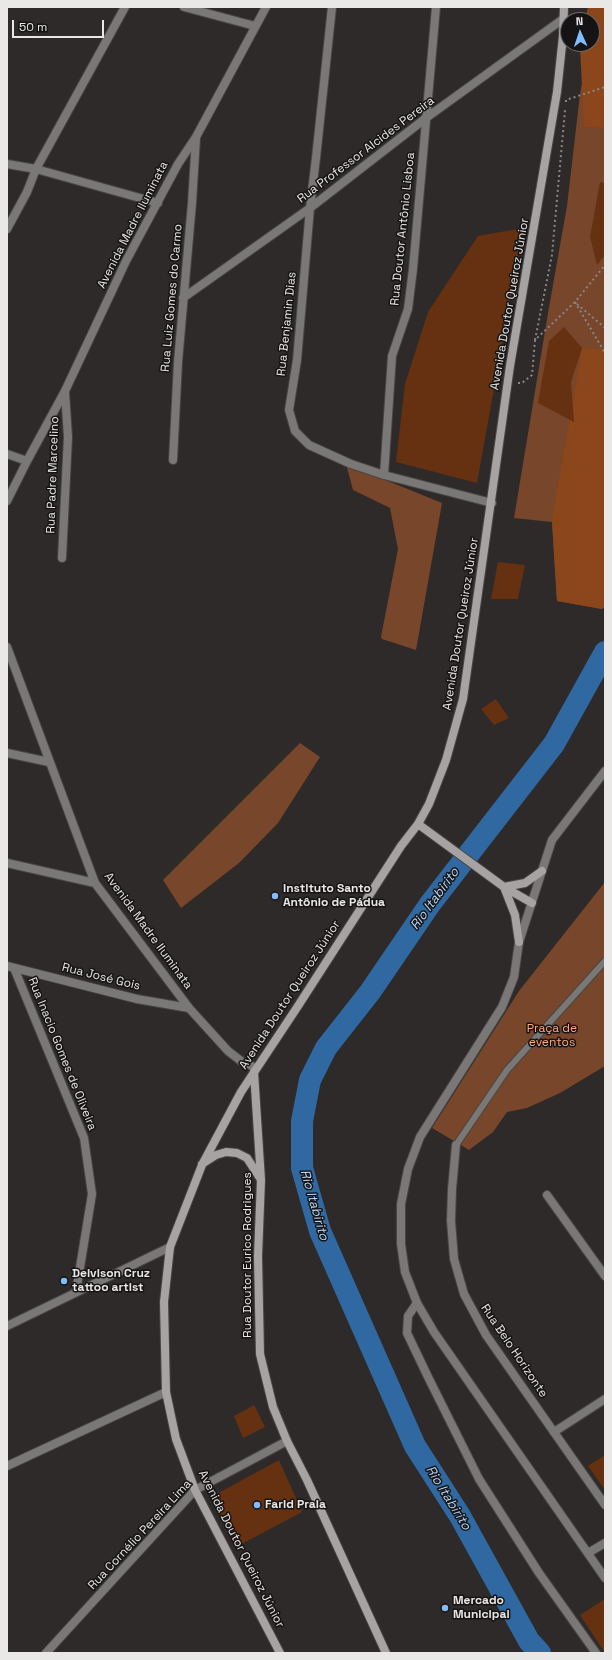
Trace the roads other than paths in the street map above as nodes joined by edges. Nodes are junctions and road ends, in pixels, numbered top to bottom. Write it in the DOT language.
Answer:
graph roads {
  1 [pos="125,7"];
  2 [pos="184,7"];
  3 [pos="266,7"];
  4 [pos="332,7"];
  5 [pos="436,7"];
  6 [pos="560,21"];
  7 [pos="255,26"];
  8 [pos="560,52"];
  9 [pos="426,118"];
  10 [pos="196,137"];
  11 [pos="7,164"];
  12 [pos="36,168"];
  13 [pos="158,202"];
  14 [pos="310,208"];
  15 [pos="7,229"];
  16 [pos="183,298"];
  17 [pos="65,392"];
  18 [pos="7,454"];
  19 [pos="173,460"];
  20 [pos="27,461"];
  21 [pos="384,475"];
  22 [pos="7,501"];
  23 [pos="492,503"];
  24 [pos="62,558"];
  25 [pos="7,647"];
  26 [pos="7,753"];
  27 [pos="49,762"];
  28 [pos="605,771"];
  29 [pos="418,824"];
  30 [pos="7,863"];
  31 [pos="542,871"];
  32 [pos="95,883"];
  33 [pos="504,887"];
  34 [pos="532,902"];
  35 [pos="519,942"];
  36 [pos="605,961"];
  37 [pos="11,967"];
  38 [pos="189,1008"];
  39 [pos="255,1070"];
  40 [pos="456,1145"];
  41 [pos="202,1165"];
  42 [pos="261,1180"];
  43 [pos="547,1195"];
  44 [pos="170,1247"];
  45 [pos="605,1276"];
  46 [pos="76,1292"];
  47 [pos="417,1303"];
  48 [pos="7,1326"];
  49 [pos="166,1392"];
  50 [pos="605,1399"];
  51 [pos="554,1432"];
  52 [pos="287,1441"];
  53 [pos="7,1466"];
  54 [pos="195,1490"];
  55 [pos="605,1505"];
  56 [pos="605,1543"];
  57 [pos="588,1553"];
  58 [pos="605,1578"];
  59 [pos="46,1653"];
  60 [pos="280,1653"];
  61 [pos="386,1653"];
  62 [pos="596,1653"];
  1 -- 12 [label="street"];
  2 -- 7 [label="street"];
  3 -- 7 [label="street, Avenida Madre Iluminata"];
  4 -- 14 [label="street, Rua Benjamin Dias"];
  5 -- 9 [label="street, Rua Doutor Antônio Lisboa"];
  6 -- 9 [label="street, Rua Professor Alcides Pereira"];
  7 -- 10 [label="street, Avenida Madre Iluminata"];
  8 -- 23 [label="main road, Avenida Doutor Queiroz Júnior"];
  9 -- 14 [label="street, Rua Professor Alcides Pereira"];
  9 -- 21 [label="street, Rua Doutor Antônio Lisboa"];
  10 -- 13 [label="street, Avenida Madre Iluminata"];
  10 -- 16 [label="street, Rua Luiz Gomes do Carmo"];
  11 -- 12 [label="street"];
  12 -- 13 [label="street"];
  12 -- 15 [label="street"];
  13 -- 17 [label="street, Avenida Madre Iluminata"];
  14 -- 16 [label="street, Rua Professor Alcides Pereira"];
  14 -- 21 [label="street, Rua Benjamin Dias"];
  16 -- 19 [label="street, Rua Luiz Gomes do Carmo"];
  17 -- 20 [label="street, Avenida Madre Iluminata"];
  17 -- 24 [label="street, Rua Padre Marcelino"];
  18 -- 20 [label="street"];
  20 -- 22 [label="street, Avenida Madre Iluminata"];
  21 -- 23 [label="street, Rua Benjamin Dias"];
  23 -- 29 [label="main road, Avenida Doutor Queiroz Júnior"];
  25 -- 27 [label="street, Avenida Madre Iluminata"];
  26 -- 27 [label="street"];
  27 -- 32 [label="street, Avenida Madre Iluminata"];
  28 -- 31 [label="street"];
  29 -- 33 [label="main road"];
  29 -- 39 [label="main road, Avenida Doutor Queiroz Júnior"];
  30 -- 32 [label="street"];
  31 -- 33 [label="main road"];
  31 -- 34 [label="street"];
  32 -- 38 [label="street, Avenida Madre Iluminata"];
  33 -- 34 [label="main road"];
  33 -- 35 [label="main road"];
  34 -- 35 [label="street"];
  35 -- 47 [label="street"];
  36 -- 40 [label="lane"];
  37 -- 38 [label="street, Rua José Gois"];
  37 -- 46 [label="street, Rua Inacio Gomes de Oliveira"];
  38 -- 39 [label="street, Avenida Madre Iluminata"];
  39 -- 41 [label="main road, Avenida Doutor Queiroz Júnior"];
  39 -- 42 [label="main road, Rua Doutor Eurico Rodrigues"];
  40 -- 51 [label="street, Rua Belo Horizonte"];
  41 -- 42 [label="main road"];
  41 -- 44 [label="main road, Avenida Doutor Queiroz Júnior"];
  42 -- 52 [label="main road, Rua Doutor Eurico Rodrigues"];
  43 -- 45 [label="street"];
  44 -- 46 [label="street"];
  44 -- 49 [label="main road, Avenida Doutor Queiroz Júnior"];
  46 -- 48 [label="street"];
  47 -- 57 [label="street"];
  47 -- 62 [label="street"];
  49 -- 53 [label="street"];
  49 -- 54 [label="main road, Avenida Doutor Queiroz Júnior"];
  50 -- 51 [label="street"];
  51 -- 55 [label="street, Rua Belo Horizonte"];
  52 -- 54 [label="street, Rua Cornélio Pereira Lima"];
  52 -- 61 [label="main road, Rua Doutor Eurico Rodrigues"];
  54 -- 59 [label="street, Rua Cornélio Pereira Lima"];
  54 -- 60 [label="main road, Avenida Doutor Queiroz Júnior"];
  56 -- 57 [label="street"];
  57 -- 58 [label="street"];
}
